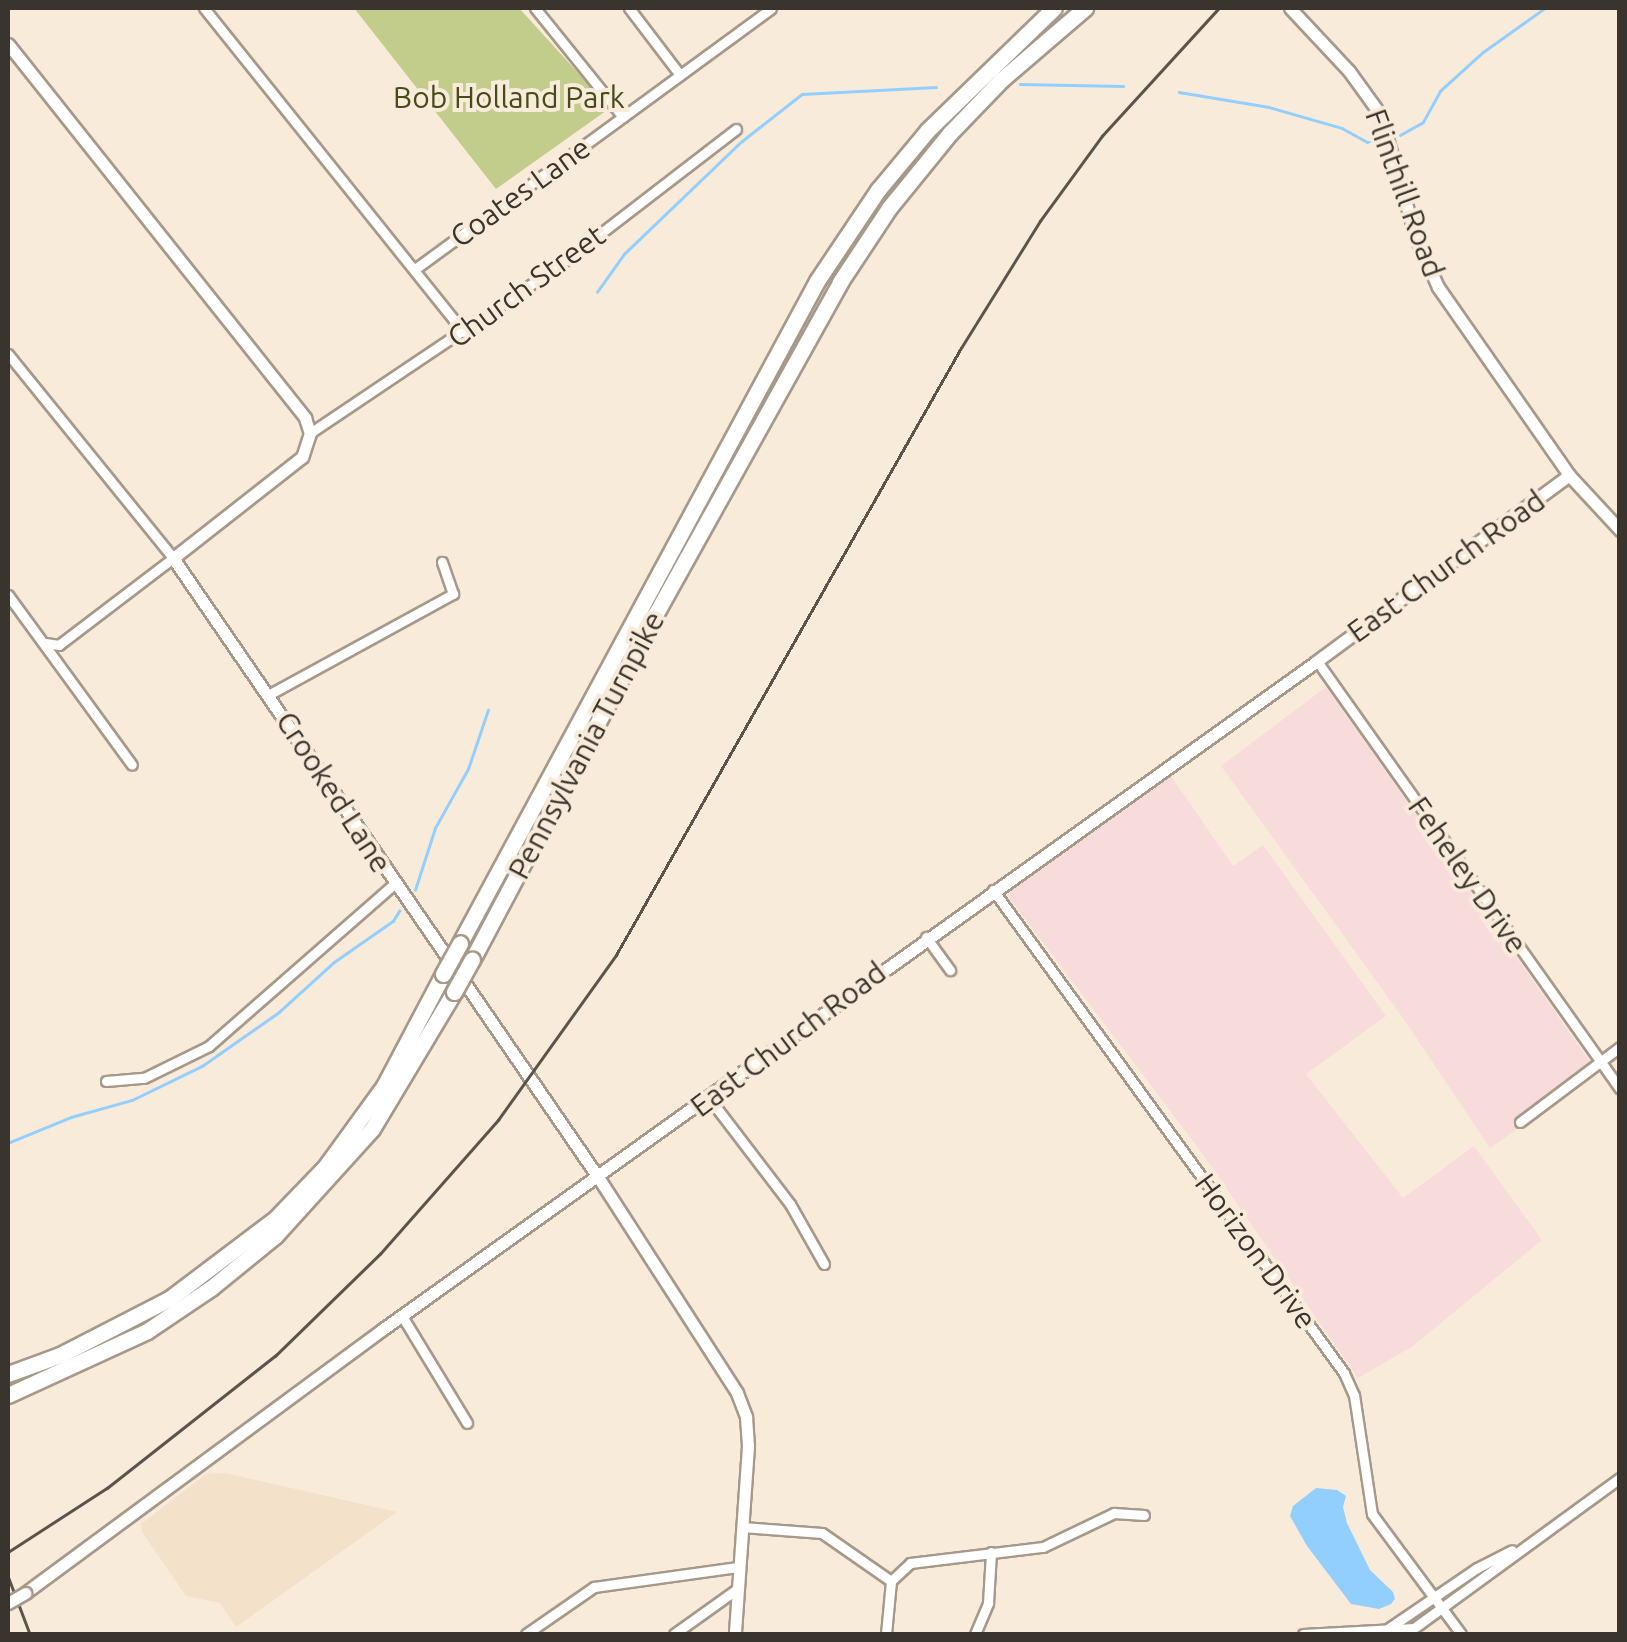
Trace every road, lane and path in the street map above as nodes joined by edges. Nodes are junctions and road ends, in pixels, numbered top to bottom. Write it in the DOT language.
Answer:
graph roads {
  1 [pos="204,8"];
  2 [pos="535,8"];
  3 [pos="628,8"];
  4 [pos="771,8"];
  5 [pos="1054,8"];
  6 [pos="1085,8"];
  7 [pos="1290,8"];
  8 [pos="8,44"];
  9 [pos="680,74"];
  10 [pos="623,117"];
  11 [pos="736,129"];
  12 [pos="414,269"];
  13 [pos="464,332"];
  14 [pos="8,354"];
  15 [pos="310,433"];
  16 [pos="1570,475"];
  17 [pos="1620,530"];
  18 [pos="173,558"];
  19 [pos="442,562"];
  20 [pos="8,595"];
  21 [pos="45,643"];
  22 [pos="1317,661"];
  23 [pos="270,694"];
  24 [pos="132,766"];
  25 [pos="394,884"];
  26 [pos="993,890"];
  27 [pos="926,937"];
  28 [pos="950,970"];
  29 [pos="1620,1047"];
  30 [pos="1600,1061"];
  31 [pos="106,1081"];
  32 [pos="1620,1089"];
  33 [pos="710,1098"];
  34 [pos="1520,1122"];
  35 [pos="598,1177"];
  36 [pos="824,1264"];
  37 [pos="402,1316"];
  38 [pos="8,1374"];
  39 [pos="8,1396"];
  40 [pos="466,1423"];
  41 [pos="1620,1478"];
  42 [pos="1144,1515"];
  43 [pos="742,1527"];
  44 [pos="1529,1543"];
  45 [pos="991,1552"];
  46 [pos="738,1567"];
  47 [pos="890,1580"];
  48 [pos="737,1589"];
  49 [pos="1434,1597"];
  50 [pos="8,1603"];
  51 [pos="1442,1608"];
  52 [pos="1384,1631"];
  53 [pos="526,1634"];
  54 [pos="674,1634"];
  55 [pos="734,1634"];
  56 [pos="886,1634"];
  57 [pos="974,1634"];
  58 [pos="1303,1634"];
  59 [pos="1461,1634"];
  1 -- 12 [label="street"];
  2 -- 10 [label="street"];
  3 -- 9 [label="street"];
  4 -- 9 [label="street, Coates Lane"];
  5 -- 38 [label="highway, Pennsylvania Turnpike, bridge"];
  6 -- 39 [label="highway, Pennsylvania Turnpike, bridge"];
  7 -- 16 [label="street, Flinthill Road"];
  8 -- 15 [label="street"];
  9 -- 10 [label="street, Coates Lane"];
  10 -- 12 [label="street, Coates Lane"];
  11 -- 13 [label="street, Church Street"];
  12 -- 13 [label="street"];
  13 -- 15 [label="street, Church Street"];
  14 -- 18 [label="street"];
  15 -- 18 [label="street"];
  16 -- 17 [label="street, Flinthill Road"];
  16 -- 22 [label="street, East Church Road"];
  18 -- 21 [label="street"];
  18 -- 23 [label="street, Crooked Lane"];
  19 -- 23 [label="street"];
  20 -- 21 [label="street"];
  21 -- 24 [label="street"];
  22 -- 26 [label="street, East Church Road"];
  22 -- 30 [label="street, Feheley Drive"];
  23 -- 25 [label="street, Crooked Lane"];
  25 -- 31 [label="street"];
  25 -- 35 [label="street, Crooked Lane"];
  26 -- 27 [label="street, East Church Road"];
  26 -- 49 [label="street, Horizon Drive"];
  27 -- 28 [label="street"];
  27 -- 33 [label="street, East Church Road"];
  29 -- 30 [label="street"];
  30 -- 32 [label="street, Feheley Drive"];
  30 -- 34 [label="street"];
  33 -- 35 [label="street, East Church Road"];
  33 -- 36 [label="street"];
  35 -- 37 [label="street, East Church Road"];
  35 -- 43 [label="street, Crooked Lane"];
  37 -- 40 [label="street"];
  37 -- 50 [label="street, East Church Road, bridge"];
  41 -- 44 [label="street"];
  42 -- 45 [label="street"];
  43 -- 46 [label="street, Crooked Lane"];
  43 -- 47 [label="street"];
  44 -- 49 [label="street"];
  44 -- 51 [label="street"];
  45 -- 47 [label="street"];
  45 -- 57 [label="street"];
  46 -- 48 [label="street, Crooked Lane"];
  46 -- 53 [label="street"];
  47 -- 56 [label="street"];
  48 -- 54 [label="street"];
  48 -- 55 [label="street, Crooked Lane"];
  49 -- 51 [label="street, Horizon Drive"];
  49 -- 52 [label="street"];
  51 -- 52 [label="street"];
  51 -- 59 [label="street, Horizon Drive"];
  52 -- 58 [label="street"];
}
